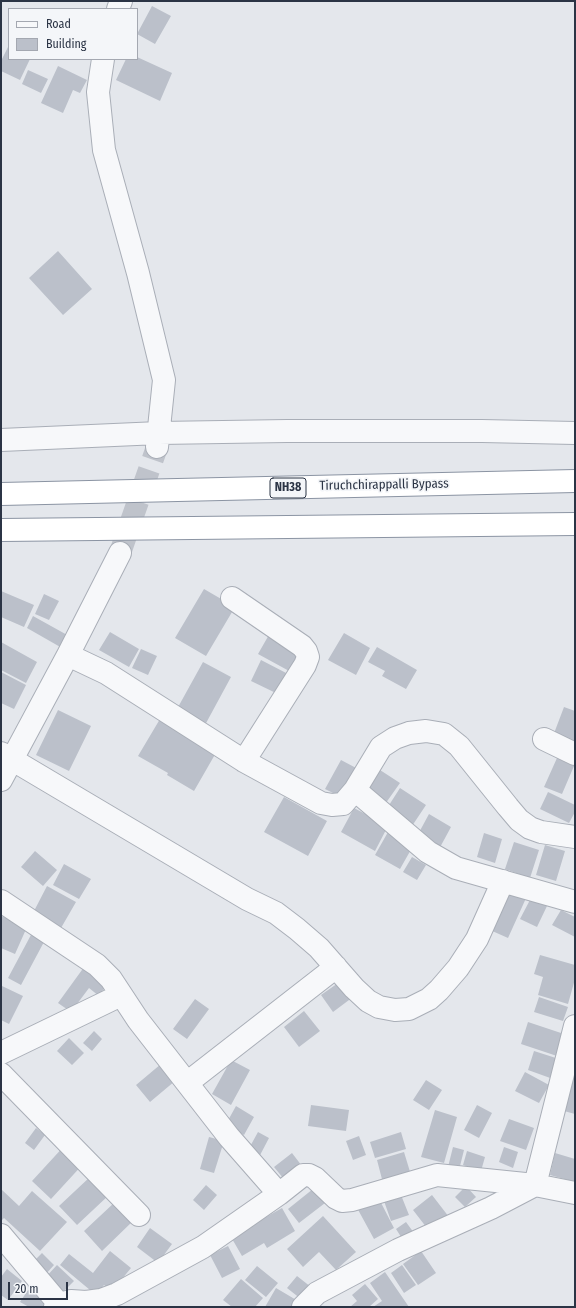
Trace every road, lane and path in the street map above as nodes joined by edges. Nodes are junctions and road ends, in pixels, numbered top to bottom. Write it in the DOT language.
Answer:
graph roads {
  1 [pos="103,60"];
  2 [pos="575,433"];
  3 [pos="1,440"];
  4 [pos="158,440"];
  5 [pos="575,481"];
  6 [pos="1,494"];
  7 [pos="575,524"];
  8 [pos="1,530"];
  9 [pos="120,553"];
  10 [pos="232,598"];
  11 [pos="68,655"];
  12 [pos="544,739"];
  13 [pos="575,754"];
  14 [pos="7,757"];
  15 [pos="244,761"];
  16 [pos="1,780"];
  17 [pos="355,790"];
  18 [pos="575,837"];
  19 [pos="503,881"];
  20 [pos="1,901"];
  21 [pos="575,902"];
  22 [pos="336,967"];
  23 [pos="121,995"];
  24 [pos="574,1035"];
  25 [pos="1,1053"];
  26 [pos="1,1074"];
  27 [pos="187,1083"];
  28 [pos="535,1185"];
  29 [pos="575,1193"];
  30 [pos="279,1194"];
  31 [pos="139,1215"];
  32 [pos="1,1235"];
  33 [pos="57,1306"];
  34 [pos="304,1307"];
  1 -- 4 [label="street"];
  2 -- 4 [label="street"];
  3 -- 4 [label="street"];
  5 -- 6 [label="highway, Tiruchchirappalli Bypass / NH38"];
  7 -- 8 [label="highway"];
  9 -- 11 [label="street"];
  10 -- 15 [label="street"];
  11 -- 14 [label="street"];
  11 -- 15 [label="street"];
  12 -- 13 [label="street"];
  14 -- 16 [label="street"];
  14 -- 22 [label="street"];
  15 -- 17 [label="street"];
  17 -- 18 [label="street"];
  17 -- 19 [label="street"];
  19 -- 21 [label="street"];
  19 -- 22 [label="street"];
  20 -- 23 [label="street"];
  22 -- 27 [label="street"];
  23 -- 25 [label="street"];
  23 -- 27 [label="street"];
  24 -- 28 [label="street"];
  26 -- 31 [label="street"];
  27 -- 30 [label="street"];
  28 -- 29 [label="street"];
  28 -- 30 [label="street"];
  28 -- 34 [label="street"];
  30 -- 33 [label="street"];
  32 -- 33 [label="street"];
}
